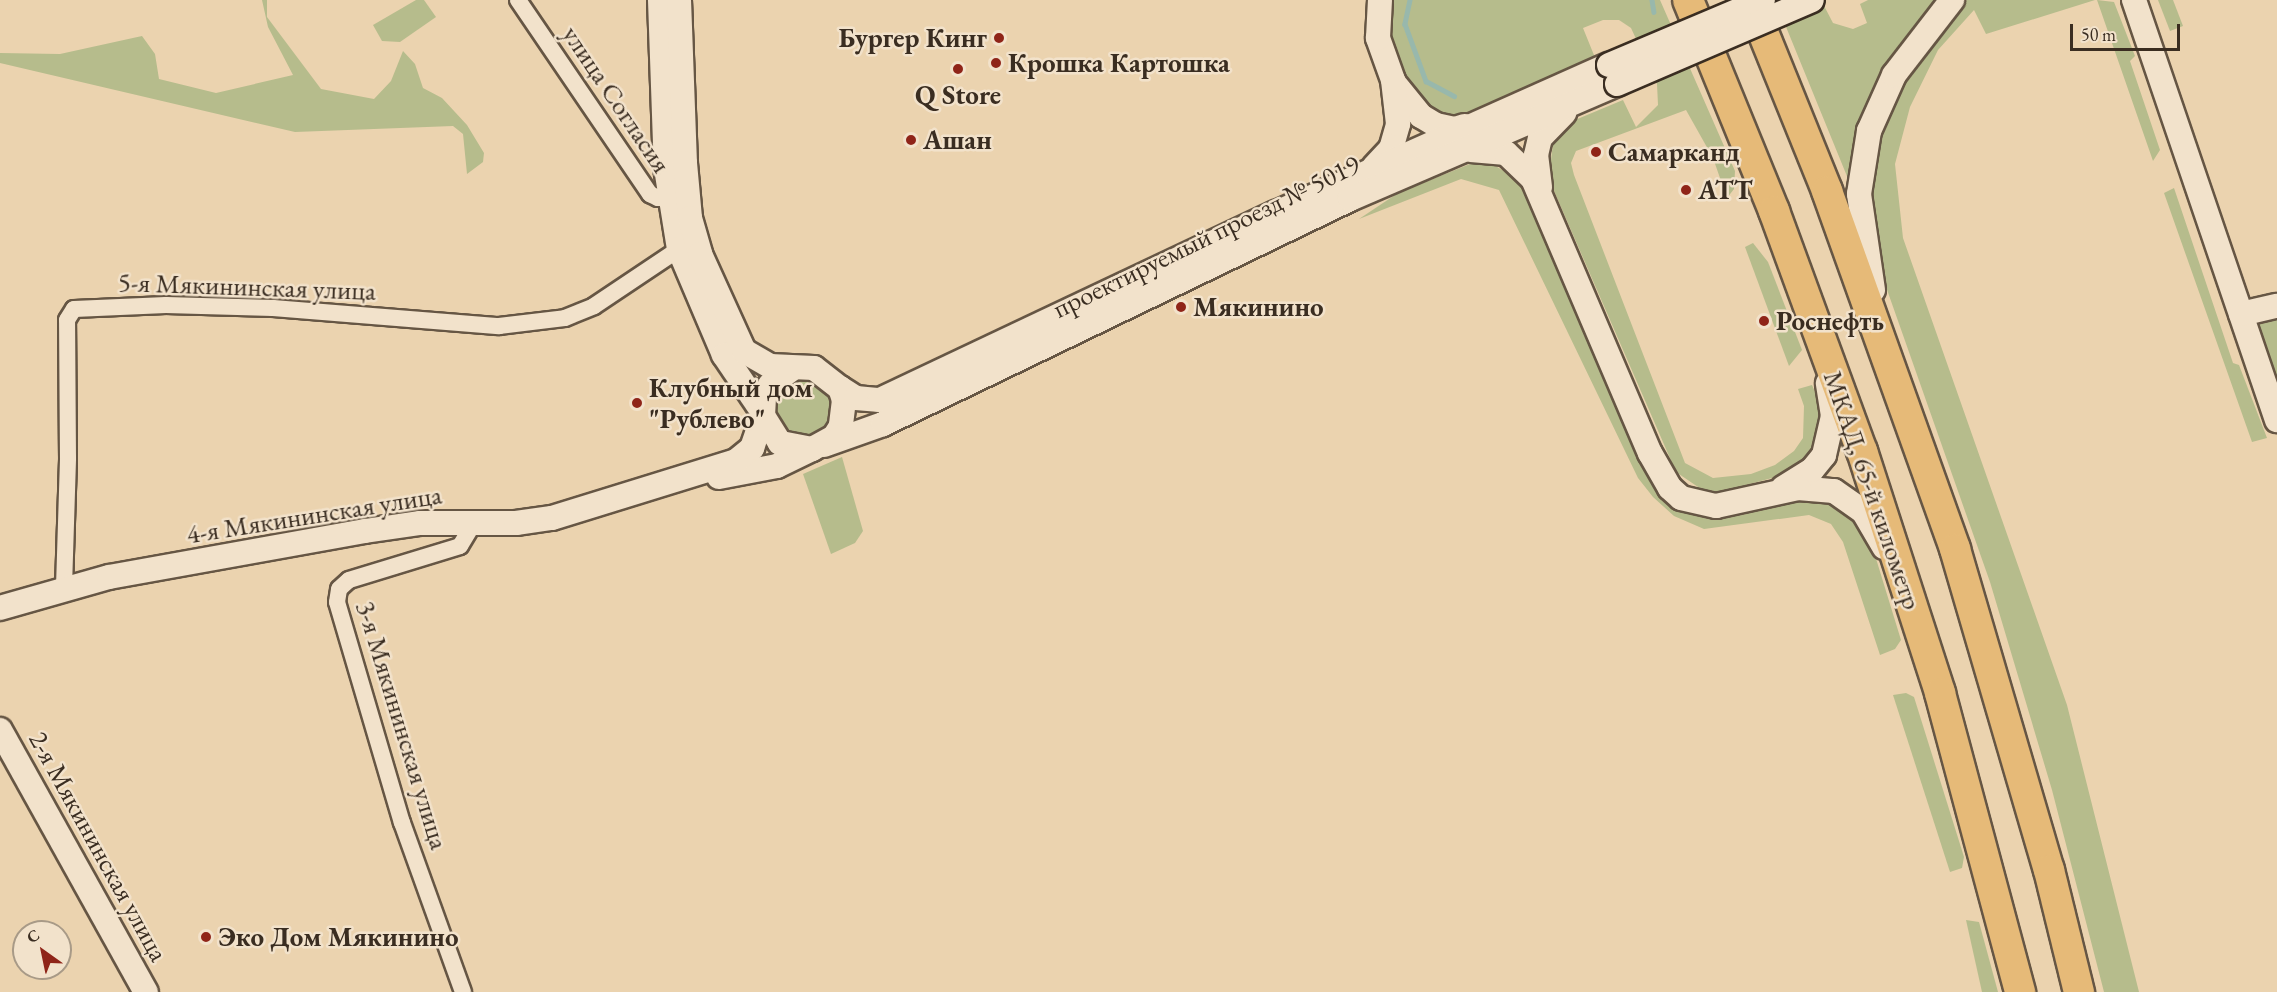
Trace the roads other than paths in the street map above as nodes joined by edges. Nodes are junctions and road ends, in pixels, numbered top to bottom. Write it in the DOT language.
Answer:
graph roads {
  1 [pos="518,0"];
  2 [pos="660,0"];
  3 [pos="679,0"];
  4 [pos="1380,0"];
  5 [pos="1750,0"];
  6 [pos="1763,0"];
  7 [pos="1812,0"];
  8 [pos="1952,0"];
  9 [pos="2134,0"];
  10 [pos="1689,5"];
  11 [pos="1613,75"];
  12 [pos="1393,80"];
  13 [pos="1479,122"];
  14 [pos="1451,156"];
  15 [pos="1368,172"];
  16 [pos="679,198"];
  17 [pos="1544,204"];
  18 [pos="679,249"];
  19 [pos="2277,306"];
  20 [pos="2241,314"];
  21 [pos="1818,332"];
  22 [pos="1881,337"];
  23 [pos="792,369"];
  24 [pos="840,388"];
  25 [pos="763,414"];
  26 [pos="2277,420"];
  27 [pos="818,447"];
  28 [pos="640,492"];
  29 [pos="1769,494"];
  30 [pos="475,521"];
  31 [pos="64,587"];
  32 [pos="1908,590"];
  33 [pos="0,608"];
  34 [pos="0,730"];
  35 [pos="146,992"];
  36 [pos="463,992"];
  37 [pos="2020,992"];
  38 [pos="2079,992"];
  1 -- 16 [label="street, улица Согласия"];
  2 -- 16 [label="street"];
  3 -- 16 [label="street"];
  4 -- 12 [label="street"];
  5 -- 22 [label="highway"];
  6 -- 11 [label="street, bridge"];
  7 -- 11 [label="street, bridge"];
  8 -- 22 [label="street"];
  9 -- 20 [label="street"];
  10 -- 21 [label="highway, МКАД, 65-й километр"];
  11 -- 13 [label="street, проектируемый проезд № 5019"];
  11 -- 14 [label="street, проектируемый проезд № 5019"];
  11 -- 17 [label="street"];
  12 -- 13 [label="street"];
  12 -- 15 [label="street"];
  13 -- 15 [label="street, проектируемый проезд № 5019"];
  14 -- 17 [label="street"];
  14 -- 27 [label="street, проектируемый проезд № 5019"];
  15 -- 24 [label="street, проектируемый проезд № 5019"];
  16 -- 18 [label="street"];
  16 -- 23 [label="street"];
  17 -- 29 [label="street"];
  18 -- 25 [label="street"];
  18 -- 31 [label="street, 5-я Мякининская улица"];
  19 -- 20 [label="street"];
  20 -- 26 [label="street"];
  21 -- 29 [label="street"];
  21 -- 32 [label="highway, МКАД, 65-й километр"];
  22 -- 38 [label="highway"];
  23 -- 24 [label="street"];
  23 -- 25 [label="street"];
  24 -- 27 [label="street"];
  25 -- 27 [label="street"];
  25 -- 28 [label="street, 4-я Мякининская улица"];
  27 -- 28 [label="street, 4-я Мякининская улица"];
  28 -- 30 [label="street, 4-я Мякининская улица"];
  29 -- 32 [label="street"];
  30 -- 31 [label="street, 4-я Мякининская улица"];
  30 -- 36 [label="street, 3-я Мякининская улица"];
  31 -- 33 [label="street, 4-я Мякининская улица"];
  32 -- 37 [label="highway, МКАД, 65-й километр"];
  34 -- 35 [label="street, 2-я Мякининская улица"];
}
